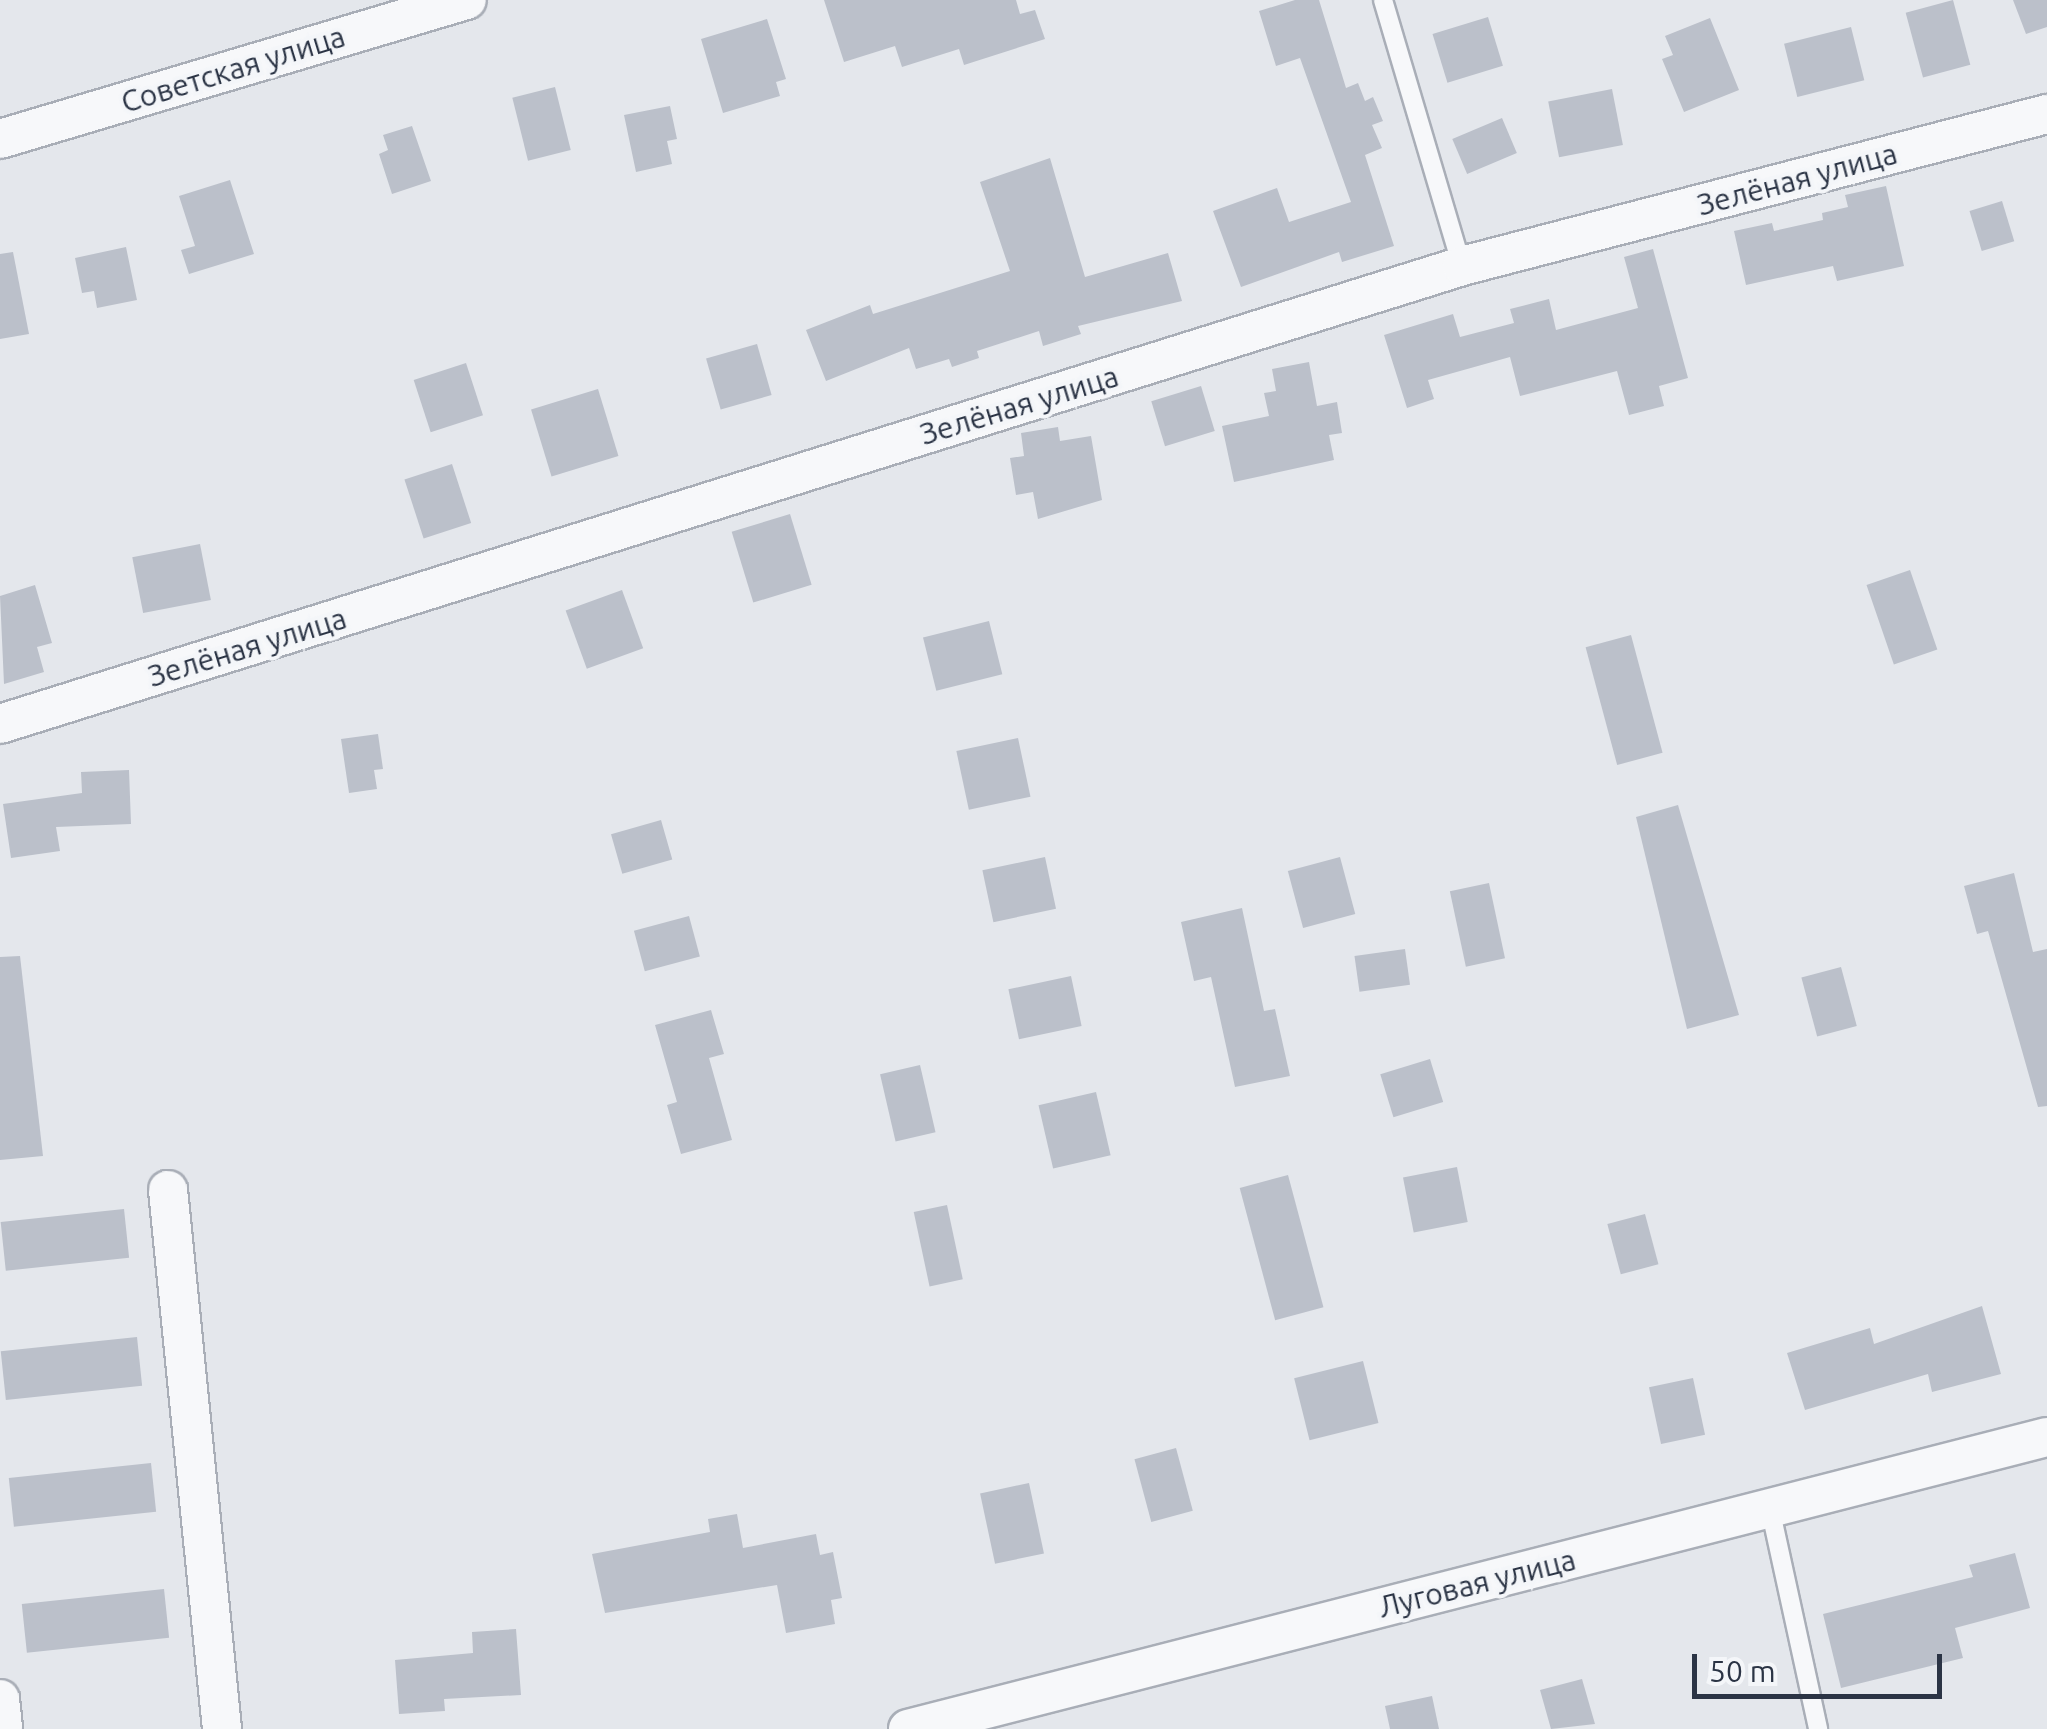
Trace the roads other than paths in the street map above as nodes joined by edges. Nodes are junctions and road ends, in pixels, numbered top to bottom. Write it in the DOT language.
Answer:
graph roads {
  1 [pos="467,0"];
  2 [pos="1383,0"];
  3 [pos="2047,114"];
  4 [pos="0,139"];
  5 [pos="1462,266"];
  6 [pos="0,724"];
  7 [pos="168,1190"];
  8 [pos="2047,1437"];
  9 [pos="1770,1508"];
  10 [pos="0,1699"];
  11 [pos="3,1729"];
  12 [pos="222,1729"];
  13 [pos="908,1729"];
  14 [pos="1818,1729"];
  1 -- 4 [label="street, Советская улица"];
  2 -- 5 [label="lane"];
  3 -- 5 [label="street, Зелёная улица"];
  5 -- 6 [label="street, Зелёная улица"];
  7 -- 12 [label="street"];
  8 -- 9 [label="street, Луговая улица"];
  9 -- 13 [label="street, Луговая улица"];
  9 -- 14 [label="lane"];
  10 -- 11 [label="street"];
}
